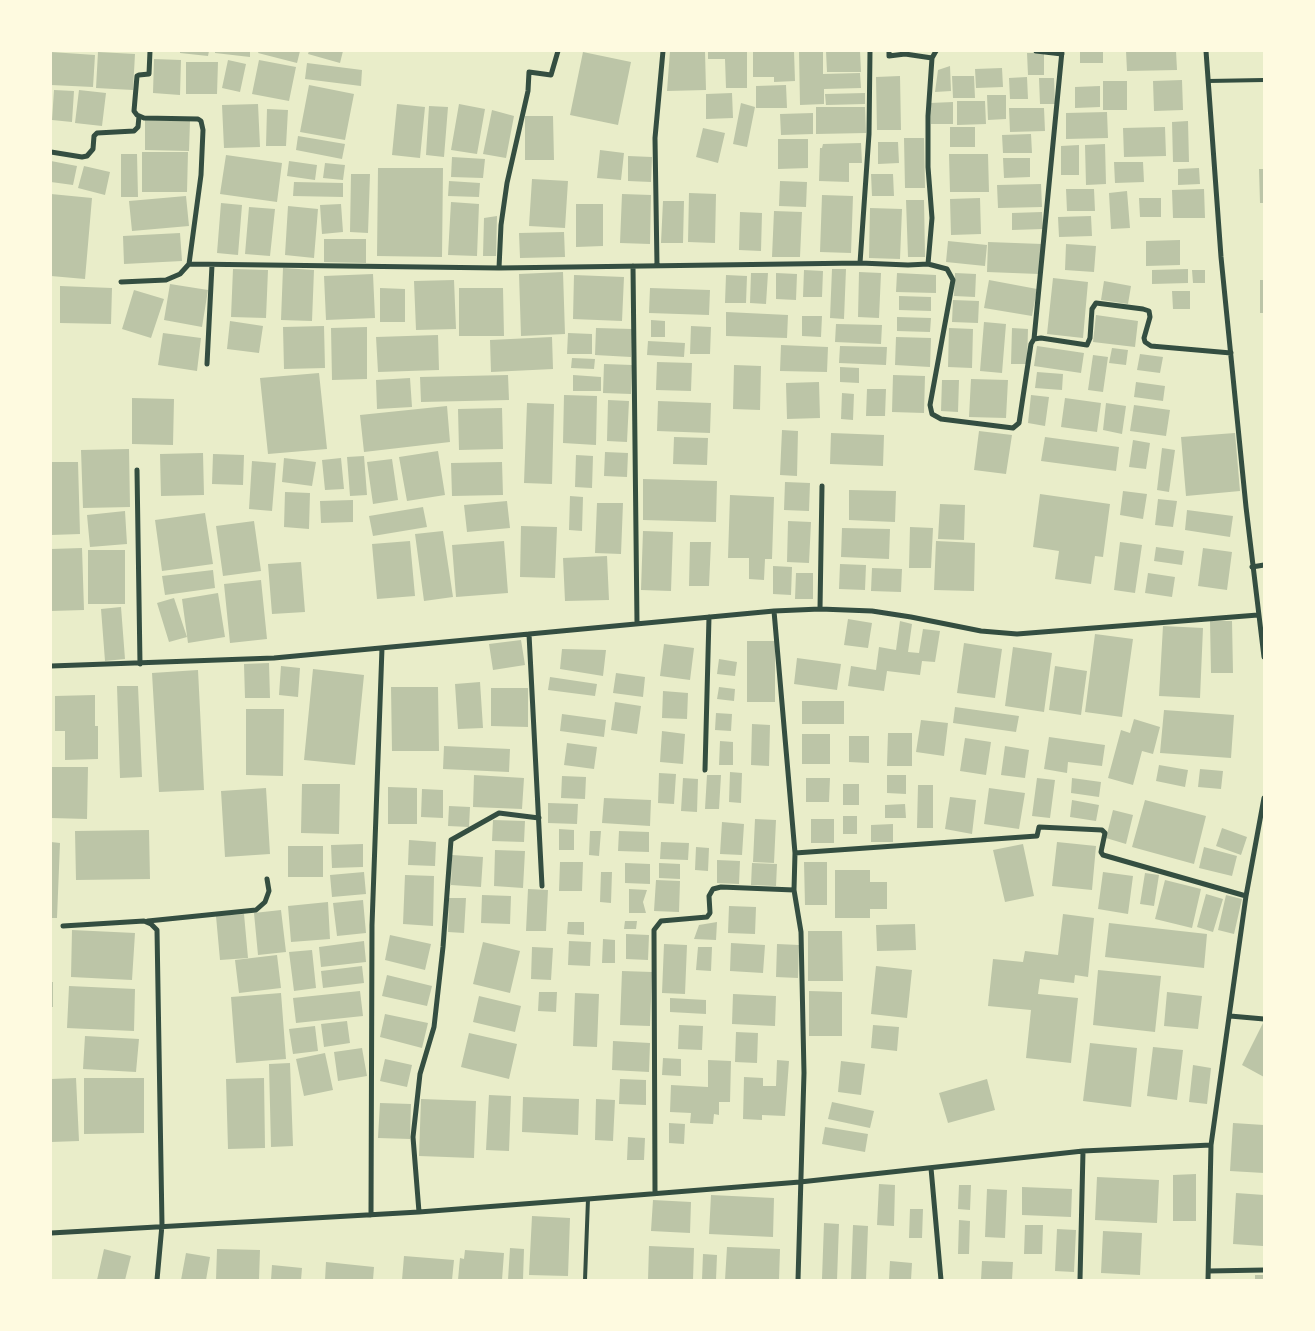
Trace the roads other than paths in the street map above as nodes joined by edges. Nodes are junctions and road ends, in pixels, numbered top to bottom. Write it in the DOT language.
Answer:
graph roads {
  1 [pos="150,51"];
  2 [pos="558,51"];
  3 [pos="664,51"];
  4 [pos="870,51"];
  5 [pos="889,51"];
  6 [pos="936,51"];
  7 [pos="1036,51"];
  8 [pos="1206,51"];
  9 [pos="1062,53"];
  10 [pos="932,58"];
  11 [pos="1264,80"];
  12 [pos="1208,81"];
  13 [pos="139,116"];
  14 [pos="51,152"];
  15 [pos="860,263"];
  16 [pos="189,264"];
  17 [pos="928,264"];
  18 [pos="212,265"];
  19 [pos="633,266"];
  20 [pos="657,266"];
  21 [pos="499,268"];
  22 [pos="121,282"];
  23 [pos="1034,339"];
  24 [pos="1231,354"];
  25 [pos="206,364"];
  26 [pos="137,470"];
  27 [pos="822,486"];
  28 [pos="1264,565"];
  29 [pos="1252,567"];
  30 [pos="820,609"];
  31 [pos="774,612"];
  32 [pos="1258,615"];
  33 [pos="709,617"];
  34 [pos="637,624"];
  35 [pos="529,634"];
  36 [pos="382,648"];
  37 [pos="1264,657"];
  38 [pos="140,664"];
  39 [pos="51,666"];
  40 [pos="704,770"];
  41 [pos="1264,798"];
  42 [pos="539,818"];
  43 [pos="795,853"];
  44 [pos="267,879"];
  45 [pos="542,886"];
  46 [pos="794,890"];
  47 [pos="1246,896"];
  48 [pos="144,922"];
  49 [pos="62,926"];
  50 [pos="1230,1016"];
  51 [pos="1264,1019"];
  52 [pos="1211,1145"];
  53 [pos="1083,1151"];
  54 [pos="931,1168"];
  55 [pos="800,1182"];
  56 [pos="654,1193"];
  57 [pos="588,1199"];
  58 [pos="419,1212"];
  59 [pos="371,1214"];
  60 [pos="162,1225"];
  61 [pos="51,1233"];
  62 [pos="1264,1270"];
  63 [pos="1208,1271"];
  64 [pos="157,1280"];
  65 [pos="585,1280"];
  66 [pos="798,1280"];
  67 [pos="941,1280"];
  68 [pos="1080,1280"];
  69 [pos="1208,1280"];
  1 -- 13 [label="street"];
  2 -- 21 [label="street"];
  3 -- 20 [label="street"];
  4 -- 15 [label="street"];
  5 -- 10 [label="street"];
  6 -- 10 [label="street"];
  7 -- 9 [label="street"];
  8 -- 12 [label="street"];
  9 -- 23 [label="street"];
  10 -- 17 [label="street"];
  11 -- 12 [label="lane"];
  12 -- 24 [label="street"];
  13 -- 14 [label="street"];
  13 -- 16 [label="street"];
  15 -- 17 [label="street"];
  15 -- 20 [label="street"];
  16 -- 18 [label="street"];
  16 -- 22 [label="street"];
  17 -- 23 [label="street"];
  18 -- 21 [label="street"];
  18 -- 25 [label="street"];
  19 -- 20 [label="street"];
  19 -- 21 [label="street"];
  19 -- 34 [label="street"];
  23 -- 24 [label="street"];
  24 -- 29 [label="street"];
  26 -- 38 [label="street"];
  27 -- 30 [label="street"];
  28 -- 29 [label="street"];
  29 -- 32 [label="street"];
  30 -- 31 [label="street"];
  30 -- 32 [label="street"];
  31 -- 33 [label="street"];
  31 -- 43 [label="street"];
  32 -- 37 [label="street"];
  33 -- 34 [label="street"];
  33 -- 40 [label="street"];
  34 -- 35 [label="street"];
  35 -- 36 [label="street"];
  35 -- 42 [label="street"];
  36 -- 38 [label="street"];
  36 -- 59 [label="street"];
  38 -- 39 [label="street"];
  41 -- 47 [label="street"];
  42 -- 45 [label="street"];
  42 -- 58 [label="street"];
  43 -- 46 [label="street"];
  43 -- 47 [label="street"];
  44 -- 48 [label="street"];
  46 -- 55 [label="street"];
  46 -- 56 [label="street"];
  47 -- 50 [label="street"];
  48 -- 49 [label="street"];
  48 -- 60 [label="street"];
  50 -- 51 [label="street"];
  50 -- 52 [label="street"];
  52 -- 53 [label="street"];
  52 -- 63 [label="street"];
  53 -- 54 [label="street"];
  53 -- 68 [label="street"];
  54 -- 55 [label="street"];
  54 -- 67 [label="street"];
  55 -- 56 [label="street"];
  55 -- 66 [label="street"];
  56 -- 57 [label="street"];
  57 -- 58 [label="street"];
  57 -- 65 [label="lane"];
  58 -- 59 [label="street"];
  59 -- 60 [label="street"];
  60 -- 61 [label="street"];
  60 -- 64 [label="street"];
  62 -- 63 [label="street"];
  63 -- 69 [label="street"];
}
